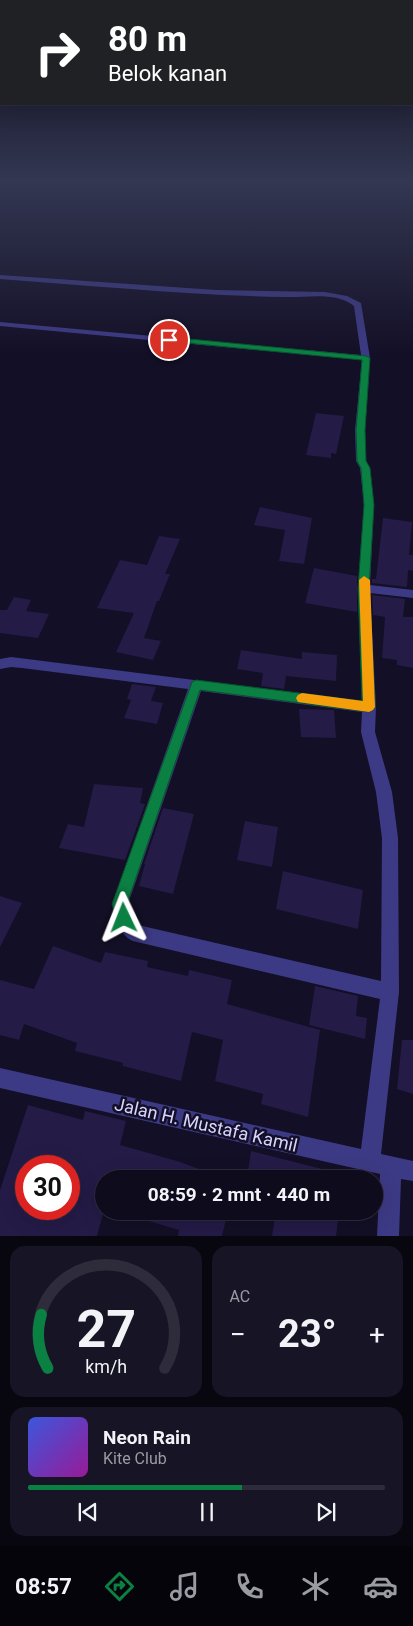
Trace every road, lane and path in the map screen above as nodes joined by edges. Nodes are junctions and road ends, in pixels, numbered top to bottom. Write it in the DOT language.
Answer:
graph roads {
  1 [pos="0,277"];
  2 [pos="0,324"];
  3 [pos="366,358"];
  4 [pos="364,588"];
  5 [pos="413,594"];
  6 [pos="0,664"];
  7 [pos="196,685"];
  8 [pos="369,707"];
  9 [pos="390,992"];
  10 [pos="0,1078"];
  11 [pos="370,1162"];
  12 [pos="391,1167"];
  13 [pos="413,1171"];
  14 [pos="388,1236"];
  1 -- 3 [label="street"];
  2 -- 3 [label="street"];
  3 -- 4 [label="street"];
  4 -- 5 [label="street"];
  4 -- 8 [label="street"];
  6 -- 7 [label="street"];
  7 -- 8 [label="street"];
  7 -- 9 [label="street"];
  8 -- 9 [label="street"];
  9 -- 11 [label="street"];
  10 -- 11 [label="street, Jalan H. Mustafa Kamil"];
  11 -- 12 [label="street, Jalan H. Mustafa Kamil"];
  12 -- 13 [label="street, Jalan H. Mustafa Kamil"];
  12 -- 14 [label="street"];
}
